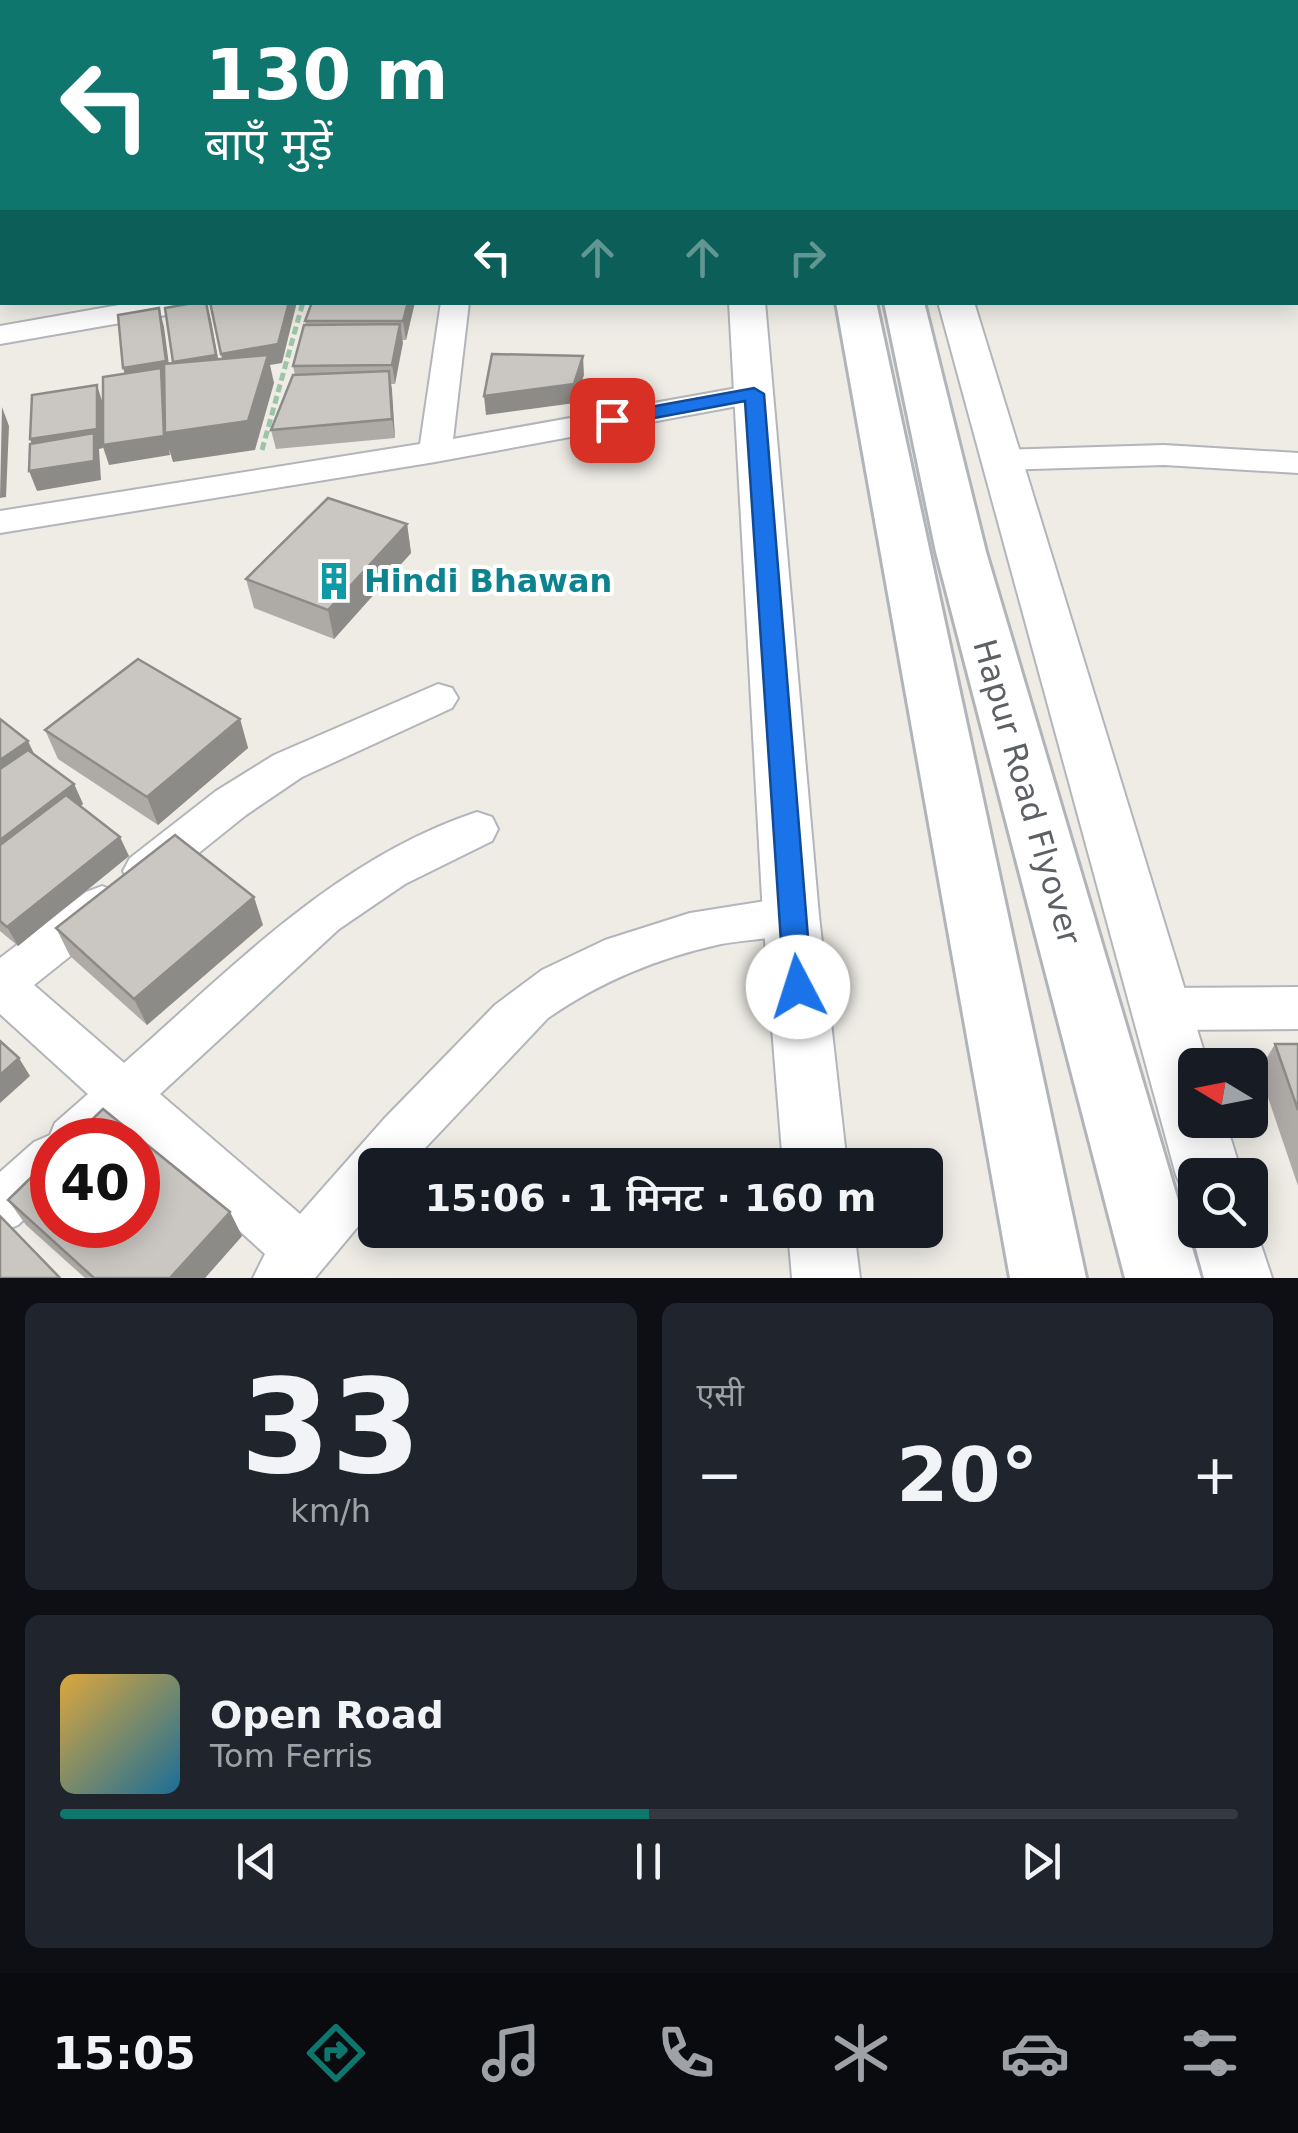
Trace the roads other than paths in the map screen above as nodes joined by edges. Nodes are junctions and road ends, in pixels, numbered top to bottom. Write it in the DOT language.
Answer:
graph roads {
  1 [pos="171,305"];
  2 [pos="455,305"];
  3 [pos="746,305"];
  4 [pos="857,305"];
  5 [pos="905,305"];
  6 [pos="957,305"];
  7 [pos="0,334"];
  8 [pos="754,394"];
  9 [pos="435,452"];
  10 [pos="1002,460"];
  11 [pos="1298,462"];
  12 [pos="0,522"];
  13 [pos="438,698"];
  14 [pos="477,830"];
  15 [pos="791,916"];
  16 [pos="0,985"];
  17 [pos="1162,1008"];
  18 [pos="1298,1008"];
  19 [pos="122,1095"];
  20 [pos="97,1118"];
  21 [pos="391,1148"];
  22 [pos="813,1148"];
  23 [pos="1204,1158"];
  24 [pos="30,1179"];
  25 [pos="358,1187"];
  26 [pos="0,1207"];
  27 [pos="823,1248"];
  28 [pos="1229,1248"];
  29 [pos="292,1266"];
  30 [pos="826,1278"];
  31 [pos="1048,1278"];
  32 [pos="1163,1278"];
  33 [pos="1238,1278"];
  1 -- 7 [label="street"];
  2 -- 9 [label="street"];
  3 -- 8 [label="street"];
  4 -- 31 [label="main road, Hapur Road Flyover"];
  5 -- 32 [label="main road, Hapur Road Flyover"];
  6 -- 10 [label="street"];
  8 -- 9 [label="street"];
  8 -- 15 [label="street"];
  9 -- 12 [label="street"];
  10 -- 11 [label="street"];
  10 -- 17 [label="street"];
  13 -- 16 [label="street"];
  14 -- 19 [label="street"];
  15 -- 21 [label="street"];
  15 -- 22 [label="street"];
  16 -- 19 [label="street"];
  17 -- 18 [label="street"];
  17 -- 23 [label="street"];
  19 -- 20 [label="street"];
  19 -- 29 [label="street"];
  24 -- 26 [label="street"];
  25 -- 29 [label="street"];
  27 -- 30 [label="street"];
  28 -- 33 [label="street"];
}
